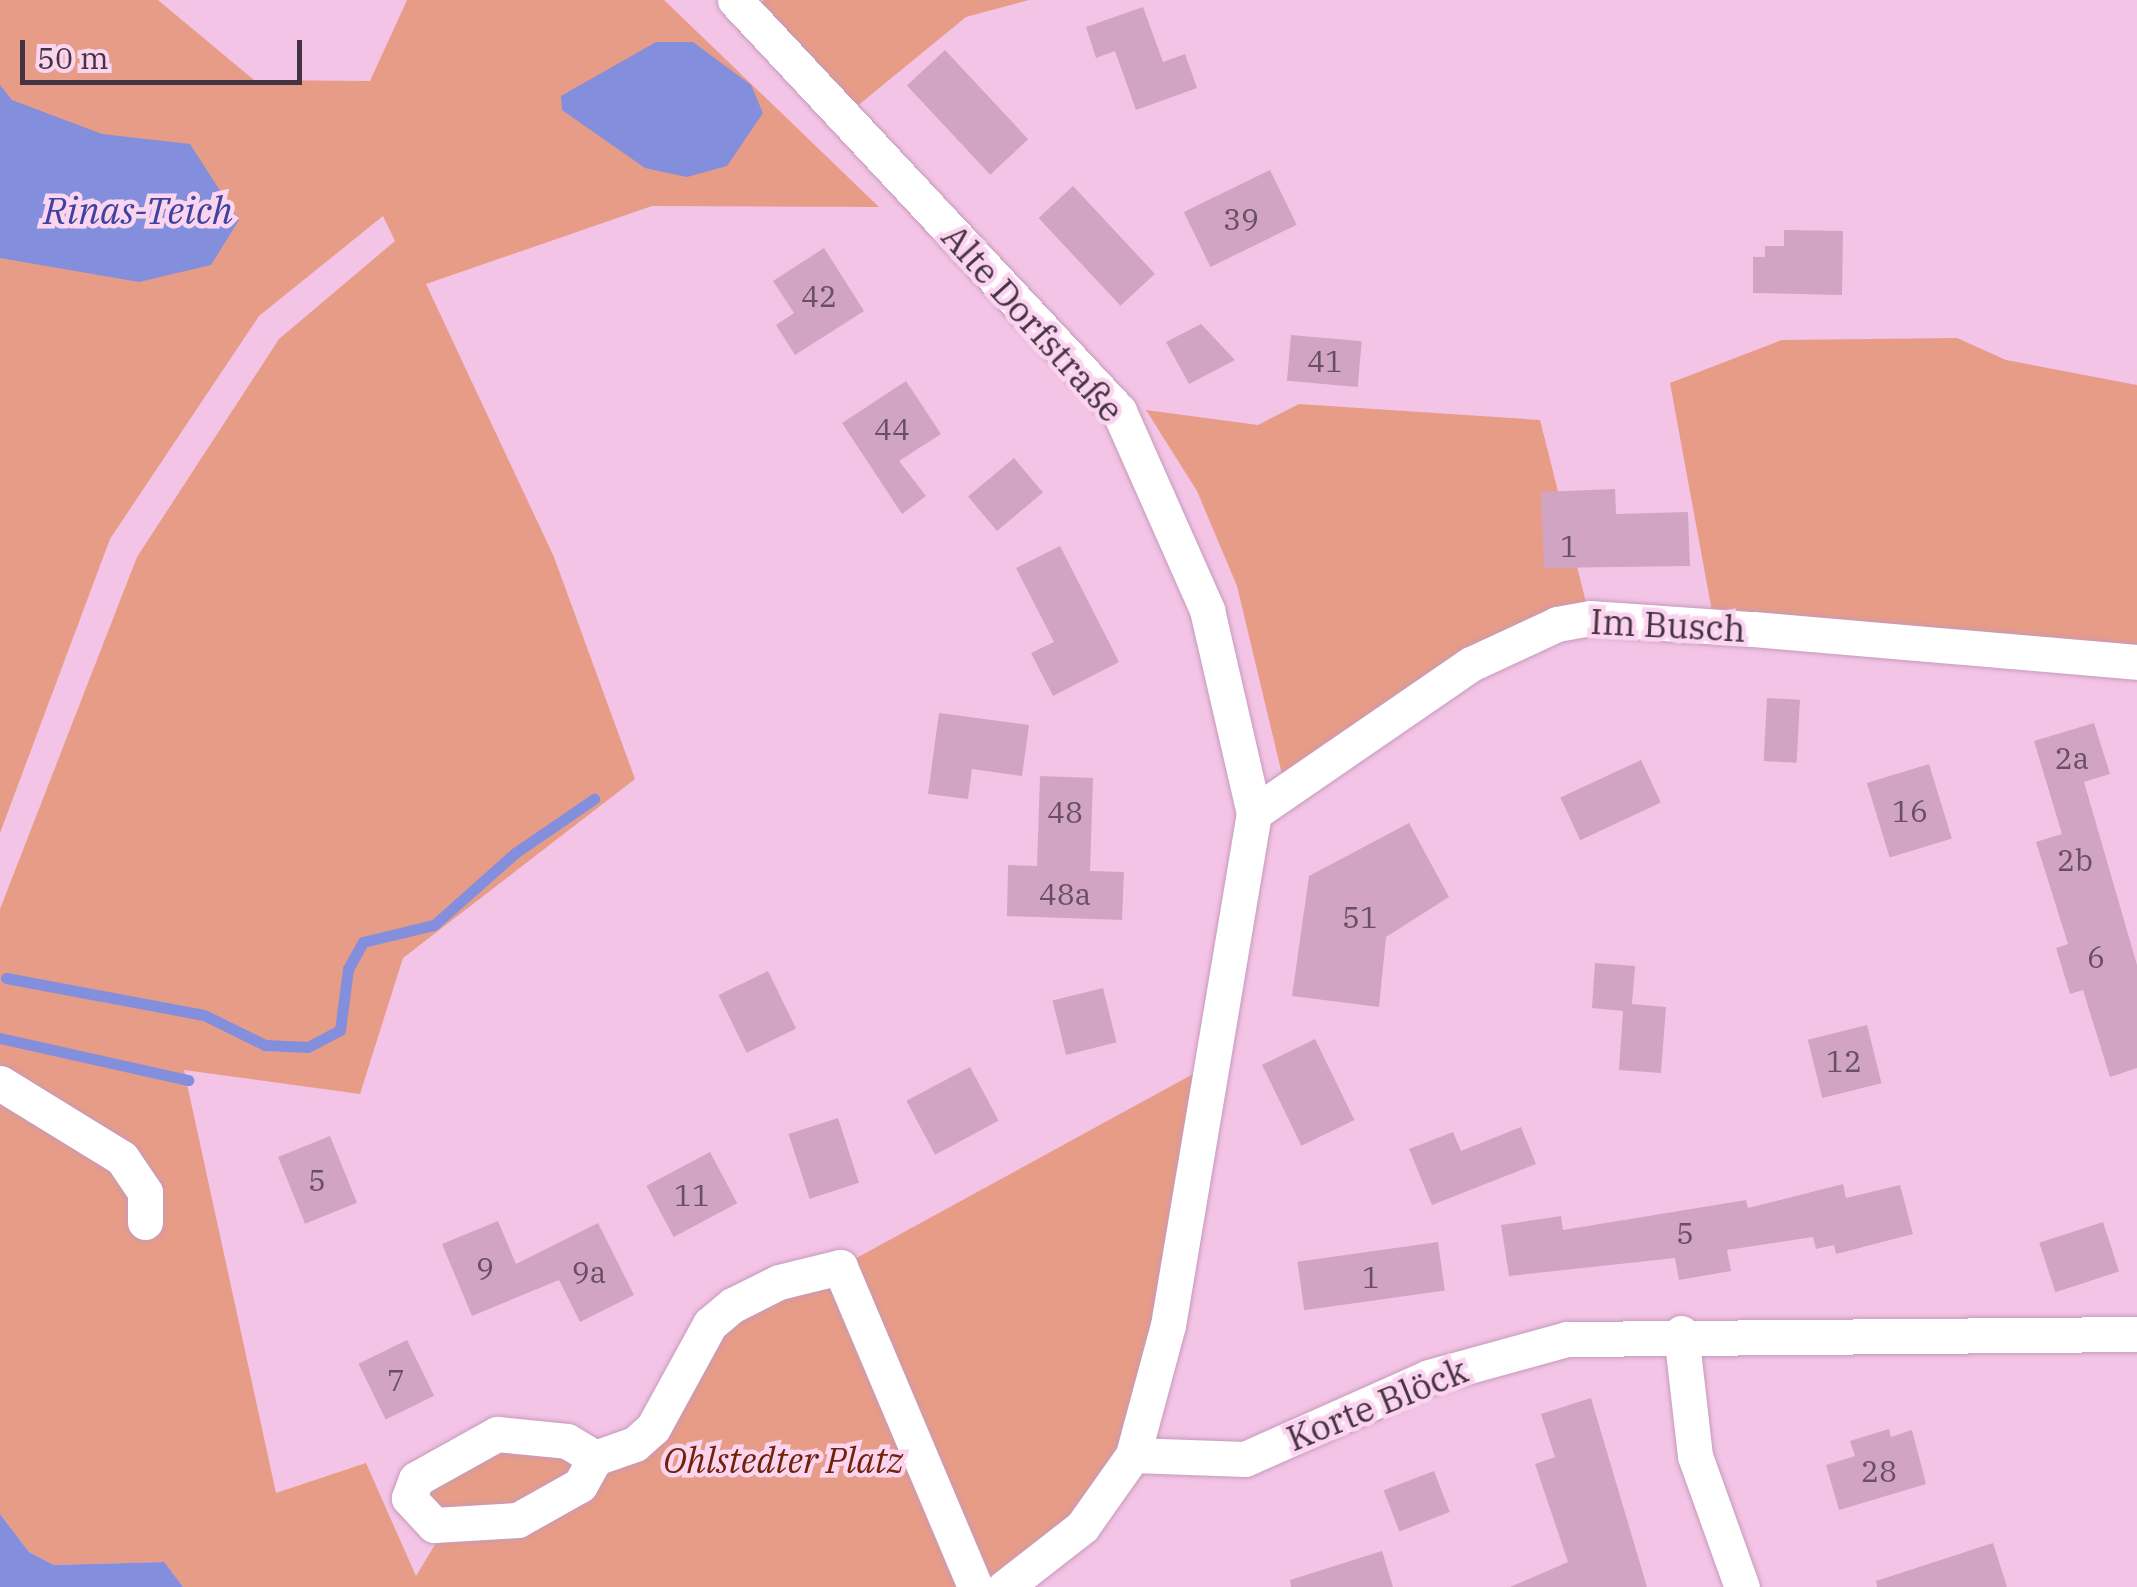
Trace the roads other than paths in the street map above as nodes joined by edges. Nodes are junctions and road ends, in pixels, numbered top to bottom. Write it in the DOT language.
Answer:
graph roads {
  1 [pos="749,4"];
  2 [pos="2137,662"];
  3 [pos="1254,814"];
  4 [pos="0,1083"];
  5 [pos="145,1222"];
  6 [pos="1681,1333"];
  7 [pos="2137,1334"];
  8 [pos="1133,1455"];
  9 [pos="595,1458"];
  10 [pos="975,1587"];
  11 [pos="1005,1587"];
  12 [pos="1742,1587"];
  1 -- 3 [label="street, Alte Dorfstraße"];
  2 -- 3 [label="street, Im Busch"];
  3 -- 8 [label="street, Alte Dorfstraße"];
  4 -- 5 [label="street"];
  6 -- 7 [label="street, Korte Blöck"];
  6 -- 8 [label="street, Korte Blöck"];
  6 -- 12 [label="street"];
  8 -- 11 [label="street"];
  9 -- 9 [label="street"];
  9 -- 10 [label="street"];
}
